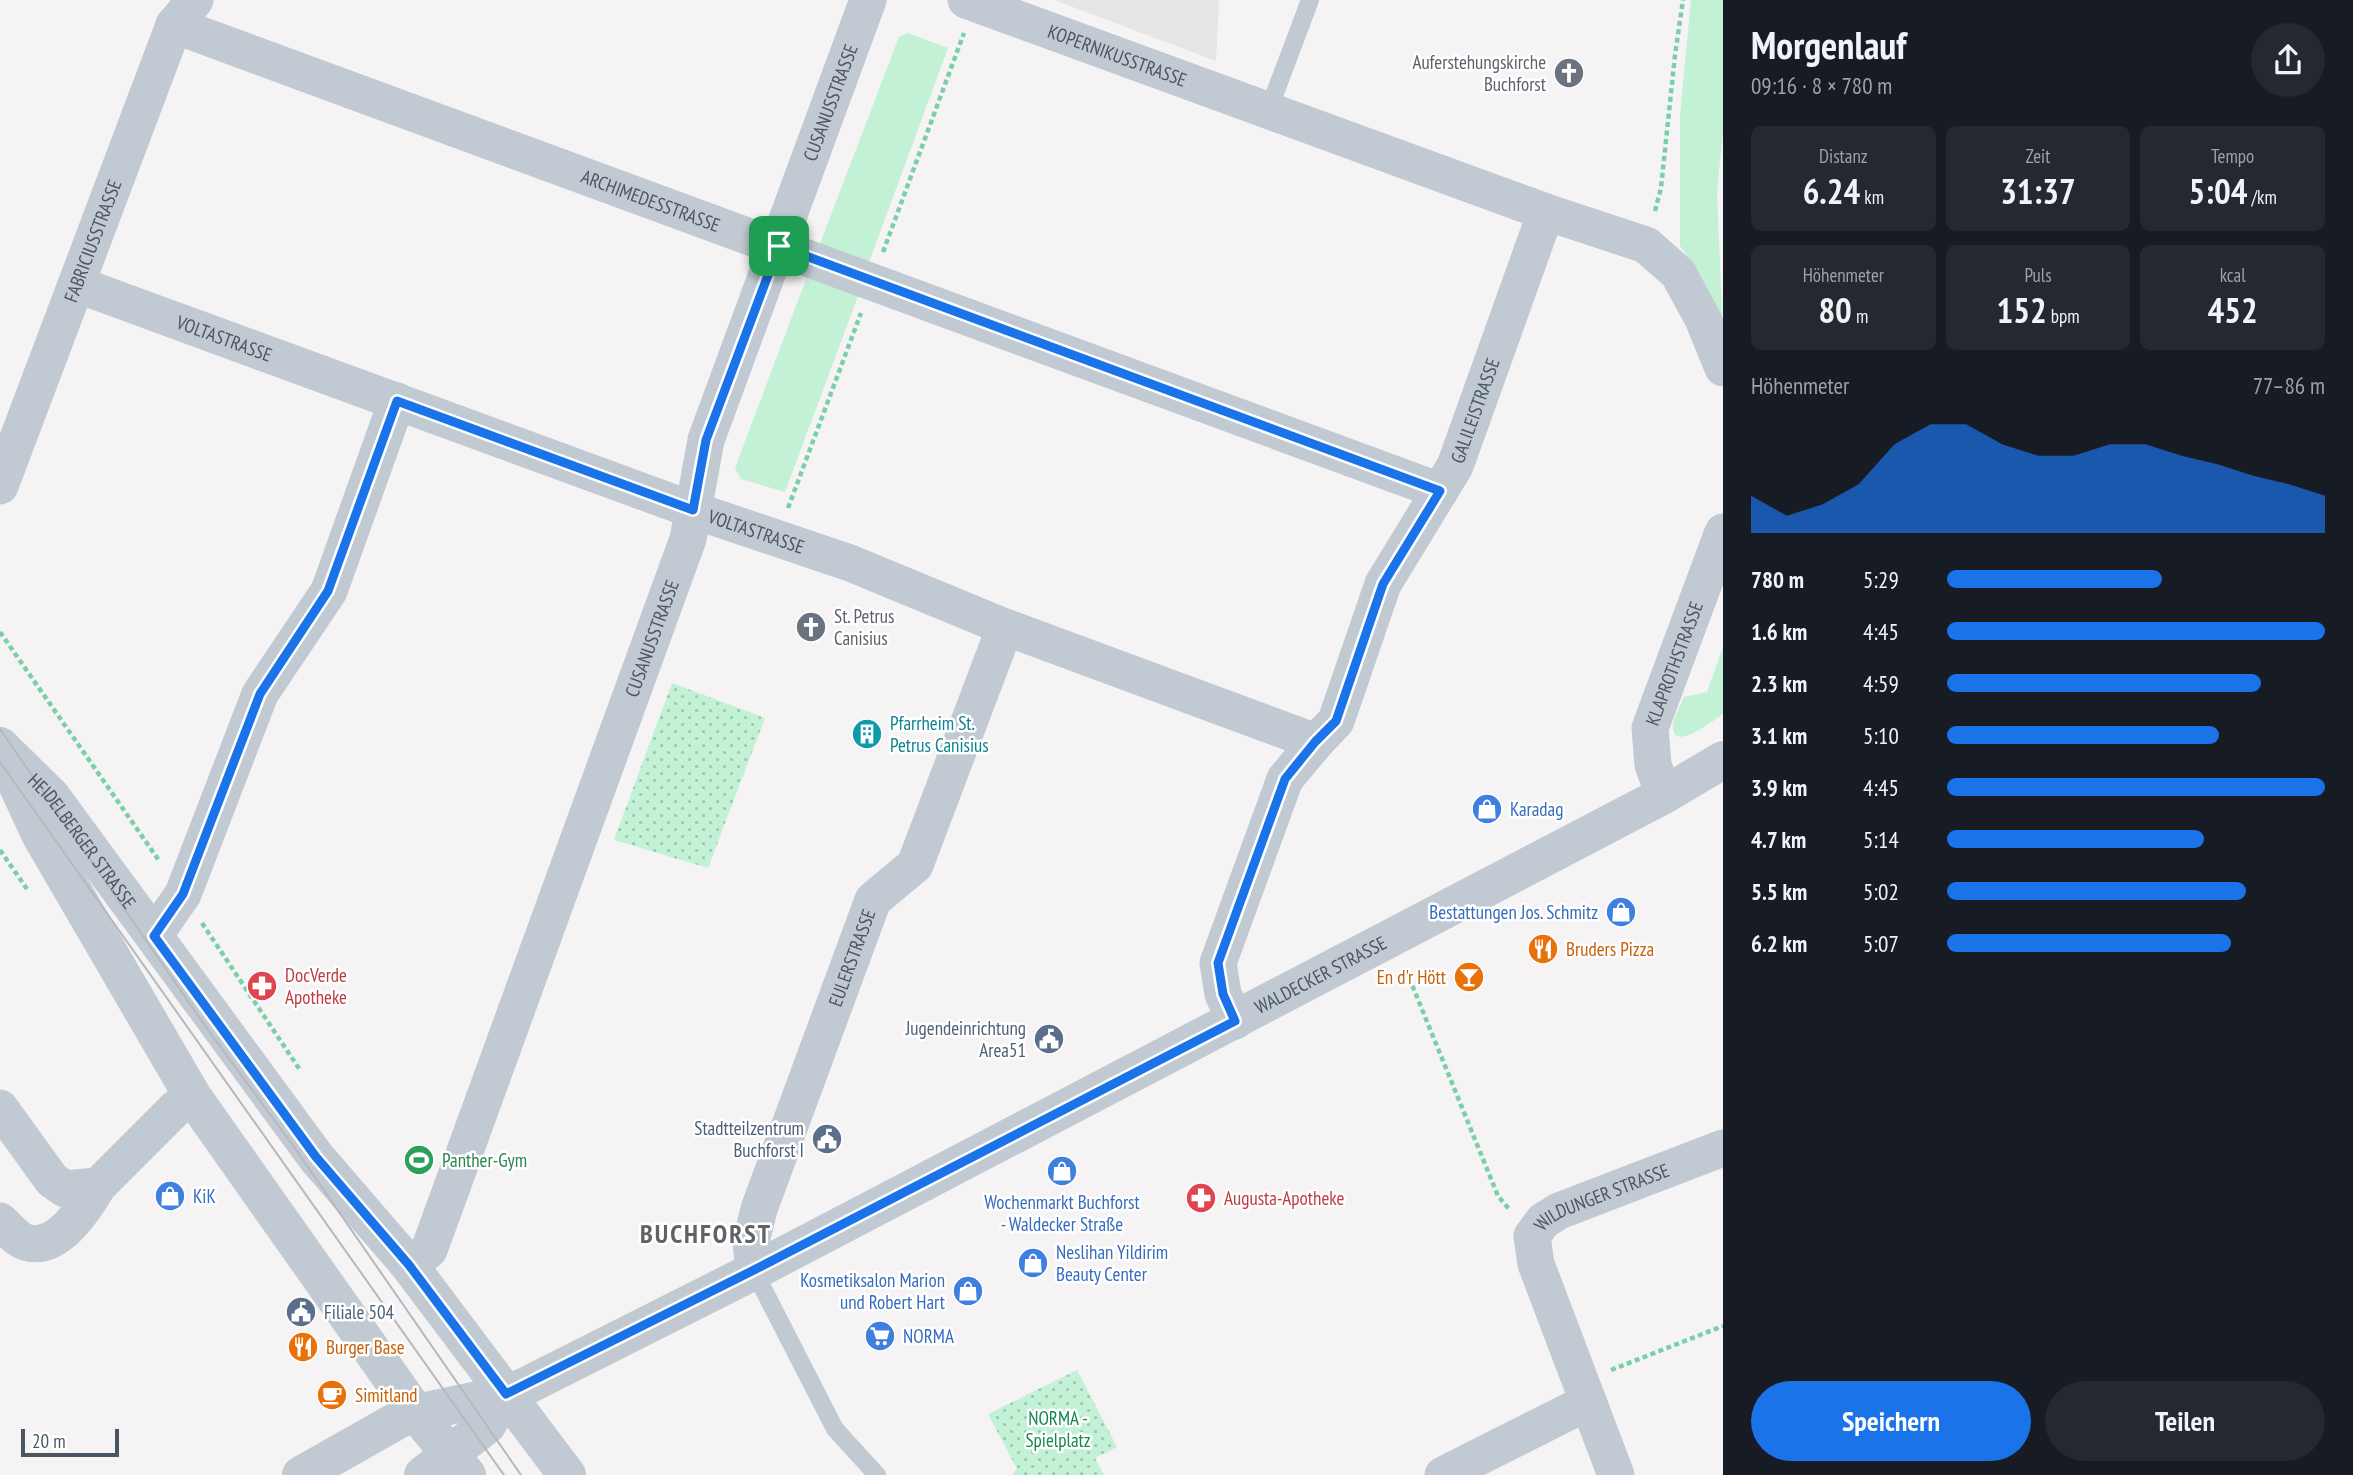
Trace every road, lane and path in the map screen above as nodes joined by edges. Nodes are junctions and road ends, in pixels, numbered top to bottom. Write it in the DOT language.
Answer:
graph roads {
  1 [pos="868,0"];
  2 [pos="966,0"];
  3 [pos="1310,0"];
  4 [pos="1683,0"];
  5 [pos="185,13"];
  6 [pos="1269,110"];
  7 [pos="1546,212"];
  8 [pos="1646,245"];
  9 [pos="779,246"];
  10 [pos="76,284"];
  11 [pos="1723,368"];
  12 [pos="397,401"];
  13 [pos="0,486"];
  14 [pos="1440,491"];
  15 [pos="693,510"];
  16 [pos="1723,532"];
  17 [pos="1005,627"];
  18 [pos="0,632"];
  19 [pos="1315,742"];
  20 [pos="0,747"];
  21 [pos="1723,760"];
  22 [pos="1664,795"];
  23 [pos="183,894"];
  24 [pos="154,936"];
  25 [pos="1393,937"];
  26 [pos="1235,1021"];
  27 [pos="305,1078"];
  28 [pos="193,1097"];
  29 [pos="0,1108"];
  30 [pos="1723,1148"];
  31 [pos="98,1186"];
  32 [pos="0,1221"];
  33 [pos="1532,1236"];
  34 [pos="409,1265"];
  35 [pos="754,1270"];
  36 [pos="1723,1326"];
  37 [pos="1585,1392"];
  38 [pos="506,1394"];
  39 [pos="416,1413"];
  40 [pos="447,1469"];
  41 [pos="301,1475"];
  42 [pos="566,1475"];
  43 [pos="877,1475"];
  44 [pos="1443,1475"];
  45 [pos="1616,1475"];
  1 -- 9 [label="street, CUSANUSSTRASSE"];
  2 -- 6 [label="street, KOPERNIKUSSTRASSE"];
  3 -- 6 [label="lane"];
  4 -- 8 [label="path"];
  5 -- 9 [label="street, ARCHIMEDESSTRASSE"];
  5 -- 10 [label="street, FABRICIUSSTRASSE"];
  6 -- 7 [label="street, KOPERNIKUSSTRASSE"];
  7 -- 8 [label="street"];
  7 -- 14 [label="street, GALILEISTRASSE"];
  8 -- 11 [label="street"];
  9 -- 14 [label="street, ARCHIMEDESSTRASSE"];
  9 -- 15 [label="street, CUSANUSSTRASSE"];
  10 -- 12 [label="street, VOLTASTRASSE"];
  10 -- 13 [label="street, FABRICIUSSTRASSE"];
  12 -- 15 [label="street, VOLTASTRASSE"];
  12 -- 23 [label="street"];
  14 -- 19 [label="street, GALILEISTRASSE"];
  15 -- 17 [label="street, VOLTASTRASSE"];
  15 -- 34 [label="street, CUSANUSSTRASSE"];
  16 -- 22 [label="street, KLAPROTHSTRASSE"];
  17 -- 19 [label="street, VOLTASTRASSE"];
  17 -- 35 [label="street, EULERSTRASSE"];
  18 -- 23 [label="path"];
  19 -- 26 [label="street, GALILEISTRASSE"];
  20 -- 24 [label="street, HEIDELBERGER STRASSE"];
  20 -- 28 [label="street, HEIDELBERGER STRASSE"];
  21 -- 22 [label="street, WALDECKER STRASSE"];
  22 -- 25 [label="street, WALDECKER STRASSE"];
  23 -- 24 [label="street"];
  23 -- 27 [label="path"];
  24 -- 34 [label="street, HEIDELBERGER STRASSE"];
  25 -- 26 [label="street, WALDECKER STRASSE"];
  25 -- 33 [label="path"];
  26 -- 35 [label="street, WALDECKER STRASSE"];
  28 -- 31 [label="street"];
  28 -- 39 [label="street, HEIDELBERGER STRASSE"];
  29 -- 31 [label="street"];
  30 -- 33 [label="street, WILDUNGER STRASSE"];
  31 -- 32 [label="street"];
  33 -- 37 [label="street, WILDUNGER STRASSE"];
  34 -- 38 [label="street, HEIDELBERGER STRASSE"];
  35 -- 38 [label="street, WALDECKER STRASSE"];
  35 -- 43 [label="lane"];
  36 -- 37 [label="path"];
  37 -- 44 [label="street"];
  37 -- 45 [label="street, WILDUNGER STRASSE"];
  38 -- 39 [label="street, WALDECKER STRASSE"];
  38 -- 40 [label="street"];
  38 -- 42 [label="street, HEIDELBERGER STRASSE"];
  39 -- 40 [label="street, HEIDELBERGER STRASSE"];
  39 -- 41 [label="street, WALDECKER STRASSE"];
}
